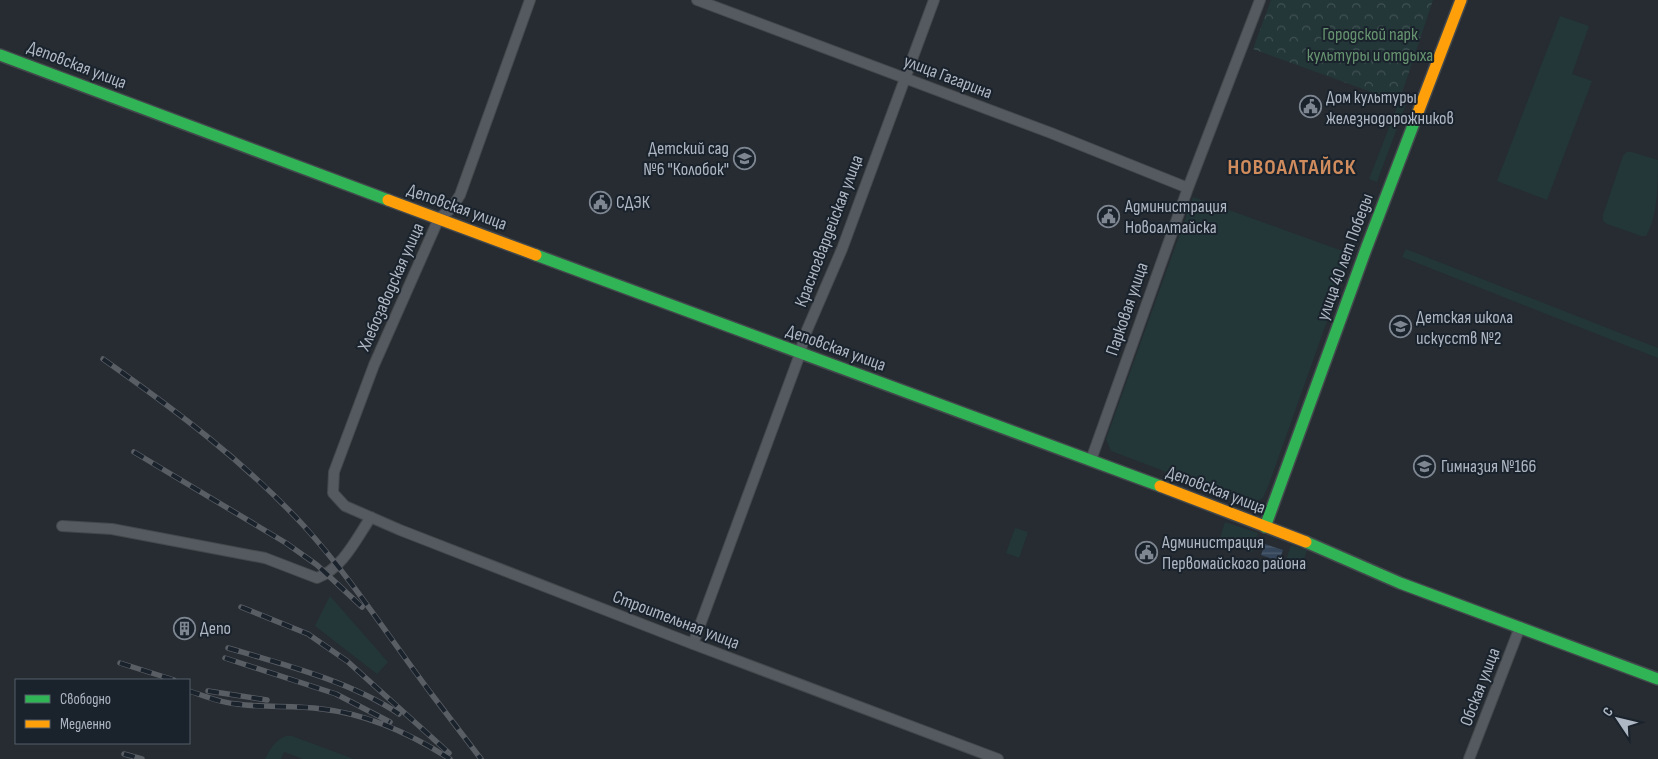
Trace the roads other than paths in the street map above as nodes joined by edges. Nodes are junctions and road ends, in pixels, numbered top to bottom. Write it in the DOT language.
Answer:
graph roads {
  1 [pos="530,0"];
  2 [pos="697,0"];
  3 [pos="934,0"];
  4 [pos="1260,0"];
  5 [pos="1461,0"];
  6 [pos="0,55"];
  7 [pos="904,78"];
  8 [pos="1188,188"];
  9 [pos="439,218"];
  10 [pos="800,354"];
  11 [pos="1091,460"];
  12 [pos="345,506"];
  13 [pos="371,517"];
  14 [pos="62,526"];
  15 [pos="1265,527"];
  16 [pos="1520,627"];
  17 [pos="693,644"];
  18 [pos="1658,679"];
  19 [pos="998,759"];
  20 [pos="1469,759"];
  1 -- 9 [label="street, Хлебозаводская улица"];
  2 -- 7 [label="street, улица Гагарина"];
  3 -- 7 [label="street, Красногвардейская улица"];
  4 -- 8 [label="street, Парковая улица"];
  5 -- 15 [label="street, улица 40 лет Победы"];
  6 -- 9 [label="street, Деповская улица"];
  7 -- 8 [label="street, улица Гагарина"];
  7 -- 10 [label="street, Красногвардейская улица"];
  8 -- 11 [label="street, Парковая улица"];
  9 -- 10 [label="street, Деповская улица"];
  9 -- 12 [label="street, Хлебозаводская улица"];
  10 -- 11 [label="street, Деповская улица"];
  10 -- 17 [label="street, Красногвардейская улица"];
  11 -- 15 [label="street, Деповская улица"];
  12 -- 13 [label="street, Строительная улица"];
  13 -- 14 [label="street"];
  13 -- 17 [label="street, Строительная улица"];
  15 -- 16 [label="street, Деповская улица"];
  16 -- 18 [label="street, Деповская улица"];
  16 -- 20 [label="street, Обская улица"];
  17 -- 19 [label="street, Строительная улица"];
}
